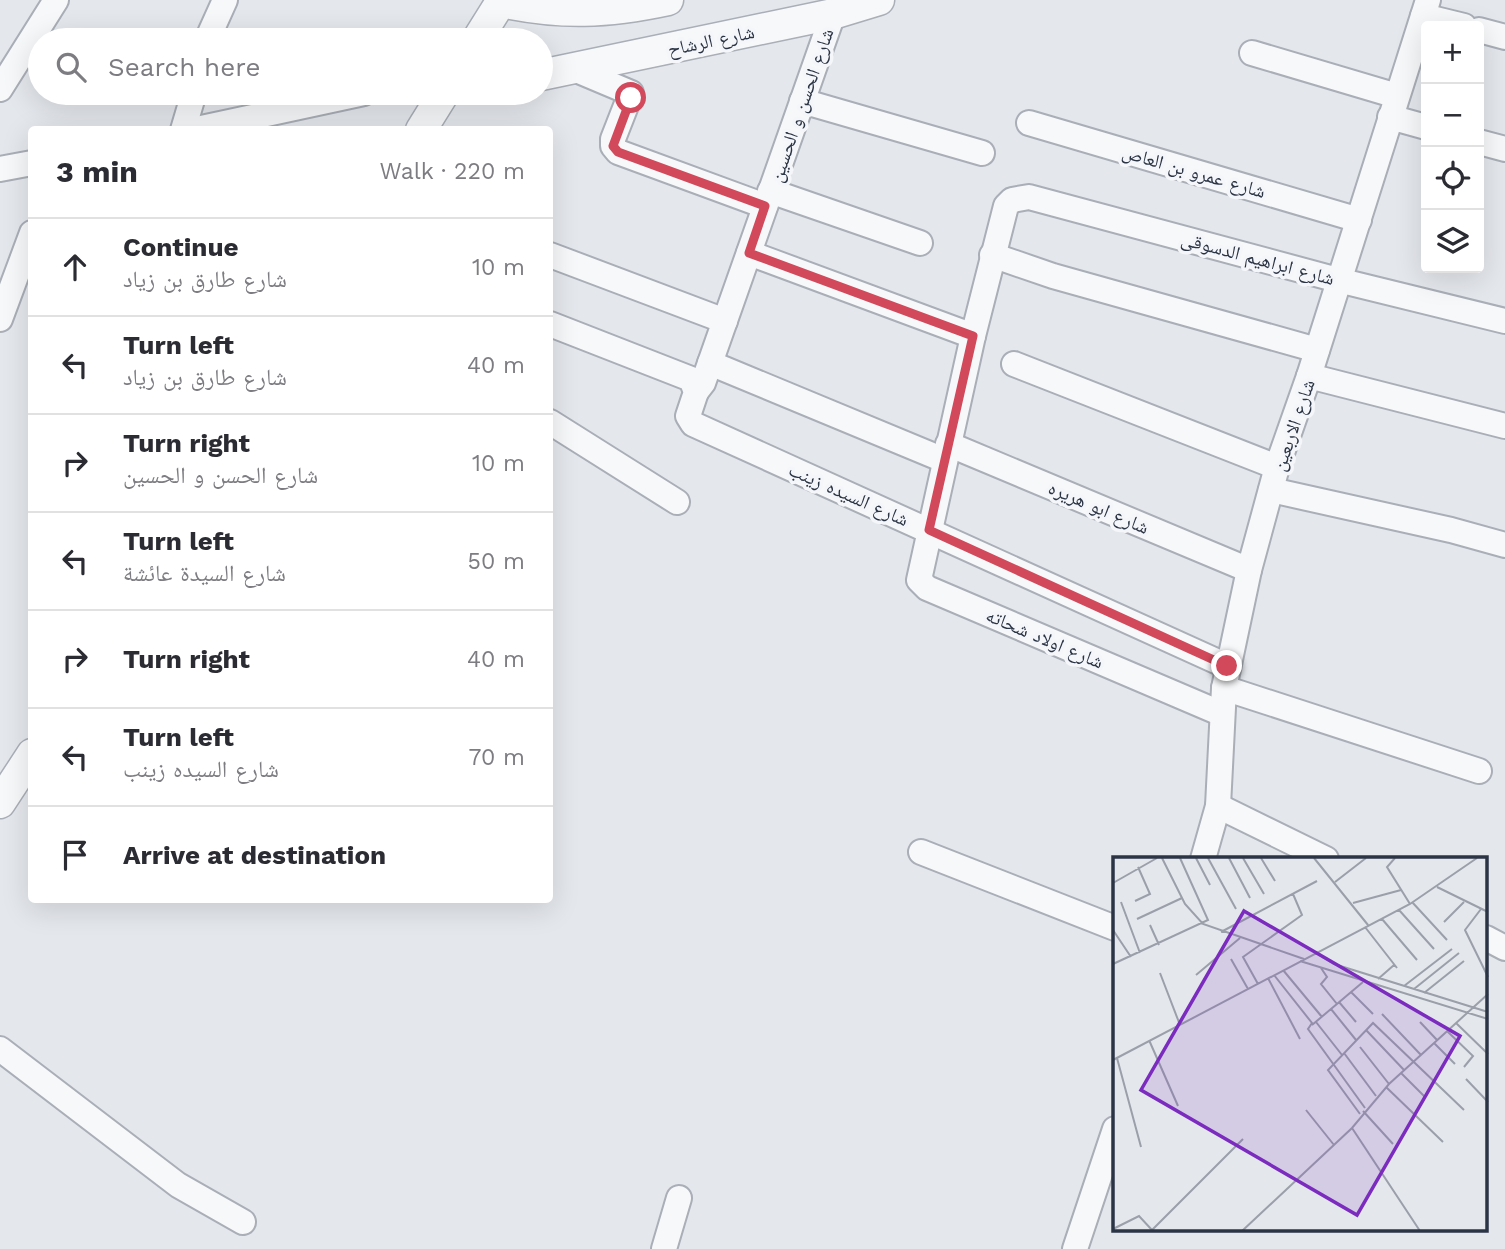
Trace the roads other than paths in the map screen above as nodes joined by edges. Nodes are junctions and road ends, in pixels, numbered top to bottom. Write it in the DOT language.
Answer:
graph roads {
  1 [pos="56,0"];
  2 [pos="225,0"];
  3 [pos="667,0"];
  4 [pos="879,0"];
  5 [pos="502,1"];
  6 [pos="1425,8"];
  7 [pos="833,13"];
  8 [pos="1453,21"];
  9 [pos="38,28"];
  10 [pos="212,28"];
  11 [pos="485,28"];
  12 [pos="1484,31"];
  13 [pos="1505,37"];
  14 [pos="28,44"];
  15 [pos="1252,53"];
  16 [pos="574,69"];
  17 [pos="553,73"];
  18 [pos="0,89"];
  19 [pos="802,101"];
  20 [pos="190,105"];
  21 [pos="308,105"];
  22 [pos="439,105"];
  23 [pos="1394,106"];
  24 [pos="1029,123"];
  25 [pos="1421,124"];
  26 [pos="184,126"];
  27 [pos="211,126"];
  28 [pos="424,126"];
  29 [pos="1484,143"];
  30 [pos="1505,149"];
  31 [pos="982,153"];
  32 [pos="28,164"];
  33 [pos="0,169"];
  34 [pos="768,199"];
  35 [pos="1012,200"];
  36 [pos="1359,220"];
  37 [pos="920,243"];
  38 [pos="28,244"];
  39 [pos="749,253"];
  40 [pos="992,255"];
  41 [pos="553,256"];
  42 [pos="1338,280"];
  43 [pos="0,318"];
  44 [pos="725,320"];
  45 [pos="1505,321"];
  46 [pos="553,325"];
  47 [pos="973,336"];
  48 [pos="1317,350"];
  49 [pos="710,363"];
  50 [pos="1014,364"];
  51 [pos="1310,376"];
  52 [pos="696,392"];
  53 [pos="553,424"];
  54 [pos="1505,426"];
  55 [pos="946,452"];
  56 [pos="1274,479"];
  57 [pos="677,502"];
  58 [pos="929,530"];
  59 [pos="1505,545"];
  60 [pos="1249,570"];
  61 [pos="1225,677"];
  62 [pos="1220,713"];
  63 [pos="28,759"];
  64 [pos="1479,771"];
  65 [pos="3,793"];
  66 [pos="1219,806"];
  67 [pos="921,852"];
  68 [pos="1204,857"];
  69 [pos="1322,857"];
  70 [pos="1113,927"];
  71 [pos="1488,939"];
  72 [pos="1505,948"];
  73 [pos="0,1049"];
  74 [pos="1113,1135"];
  75 [pos="679,1198"];
  76 [pos="243,1222"];
  77 [pos="664,1249"];
  78 [pos="1075,1249"];
  1 -- 9 [label="street"];
  2 -- 10 [label="street"];
  3 -- 5 [label="street"];
  4 -- 7 [label="street, شارع الرشاح"];
  5 -- 11 [label="street"];
  6 -- 8 [label="street"];
  6 -- 23 [label="street, شارع الاربعين"];
  7 -- 16 [label="street, شارع الرشاح"];
  7 -- 19 [label="street, شارع الحسن و الحسين"];
  12 -- 13 [label="street"];
  14 -- 18 [label="street"];
  15 -- 23 [label="street"];
  16 -- 17 [label="street, شارع الرشاح"];
  16 -- 34 [label="street"];
  19 -- 31 [label="street"];
  19 -- 34 [label="street, شارع الحسن و الحسين"];
  20 -- 26 [label="street"];
  21 -- 27 [label="street"];
  22 -- 28 [label="street"];
  23 -- 25 [label="street"];
  23 -- 36 [label="street, شارع الاربعين"];
  24 -- 36 [label="street, شارع عمرو بن العاص"];
  29 -- 30 [label="street"];
  32 -- 33 [label="street"];
  34 -- 37 [label="street"];
  34 -- 39 [label="street, شارع الحسن و الحسين"];
  35 -- 40 [label="street, شارع اولاد شحاته"];
  35 -- 42 [label="street, شارع ابراهيم الدسوقى"];
  36 -- 42 [label="street, شارع الاربعين"];
  38 -- 43 [label="street"];
  39 -- 44 [label="street, شارع الحسن و الحسين"];
  39 -- 47 [label="street"];
  40 -- 47 [label="street, شارع اولاد شحاته"];
  40 -- 48 [label="street"];
  41 -- 44 [label="street"];
  42 -- 45 [label="street, شارع ابراهيم الدسوقى"];
  42 -- 48 [label="street, شارع الاربعين"];
  44 -- 49 [label="street, شارع الحسن و الحسين"];
  46 -- 52 [label="street"];
  47 -- 55 [label="street, شارع اولاد شحاته"];
  48 -- 51 [label="street, شارع الاربعين"];
  49 -- 52 [label="street, شارع الحسن و الحسين"];
  49 -- 55 [label="street, شارع ابو هريره"];
  50 -- 56 [label="street"];
  51 -- 54 [label="street"];
  51 -- 56 [label="street, شارع الاربعين"];
  52 -- 58 [label="street, شارع السيده زينب"];
  53 -- 57 [label="street"];
  55 -- 58 [label="street, شارع اولاد شحاته"];
  55 -- 60 [label="street, شارع ابو هريره"];
  56 -- 59 [label="street"];
  56 -- 60 [label="street, شارع الاربعين"];
  58 -- 61 [label="street, شارع السيده زينب"];
  58 -- 62 [label="street, شارع اولاد شحاته"];
  60 -- 61 [label="street, شارع الاربعين"];
  61 -- 62 [label="street, شارع الاربعين"];
  61 -- 64 [label="street, شارع السيده زينب"];
  62 -- 66 [label="street, شارع الاربعين"];
  63 -- 65 [label="street"];
  66 -- 68 [label="street, شارع الاربعين"];
  66 -- 69 [label="street"];
  67 -- 70 [label="street"];
  71 -- 72 [label="street"];
  73 -- 76 [label="street"];
  74 -- 78 [label="street"];
  75 -- 77 [label="street"];
}
